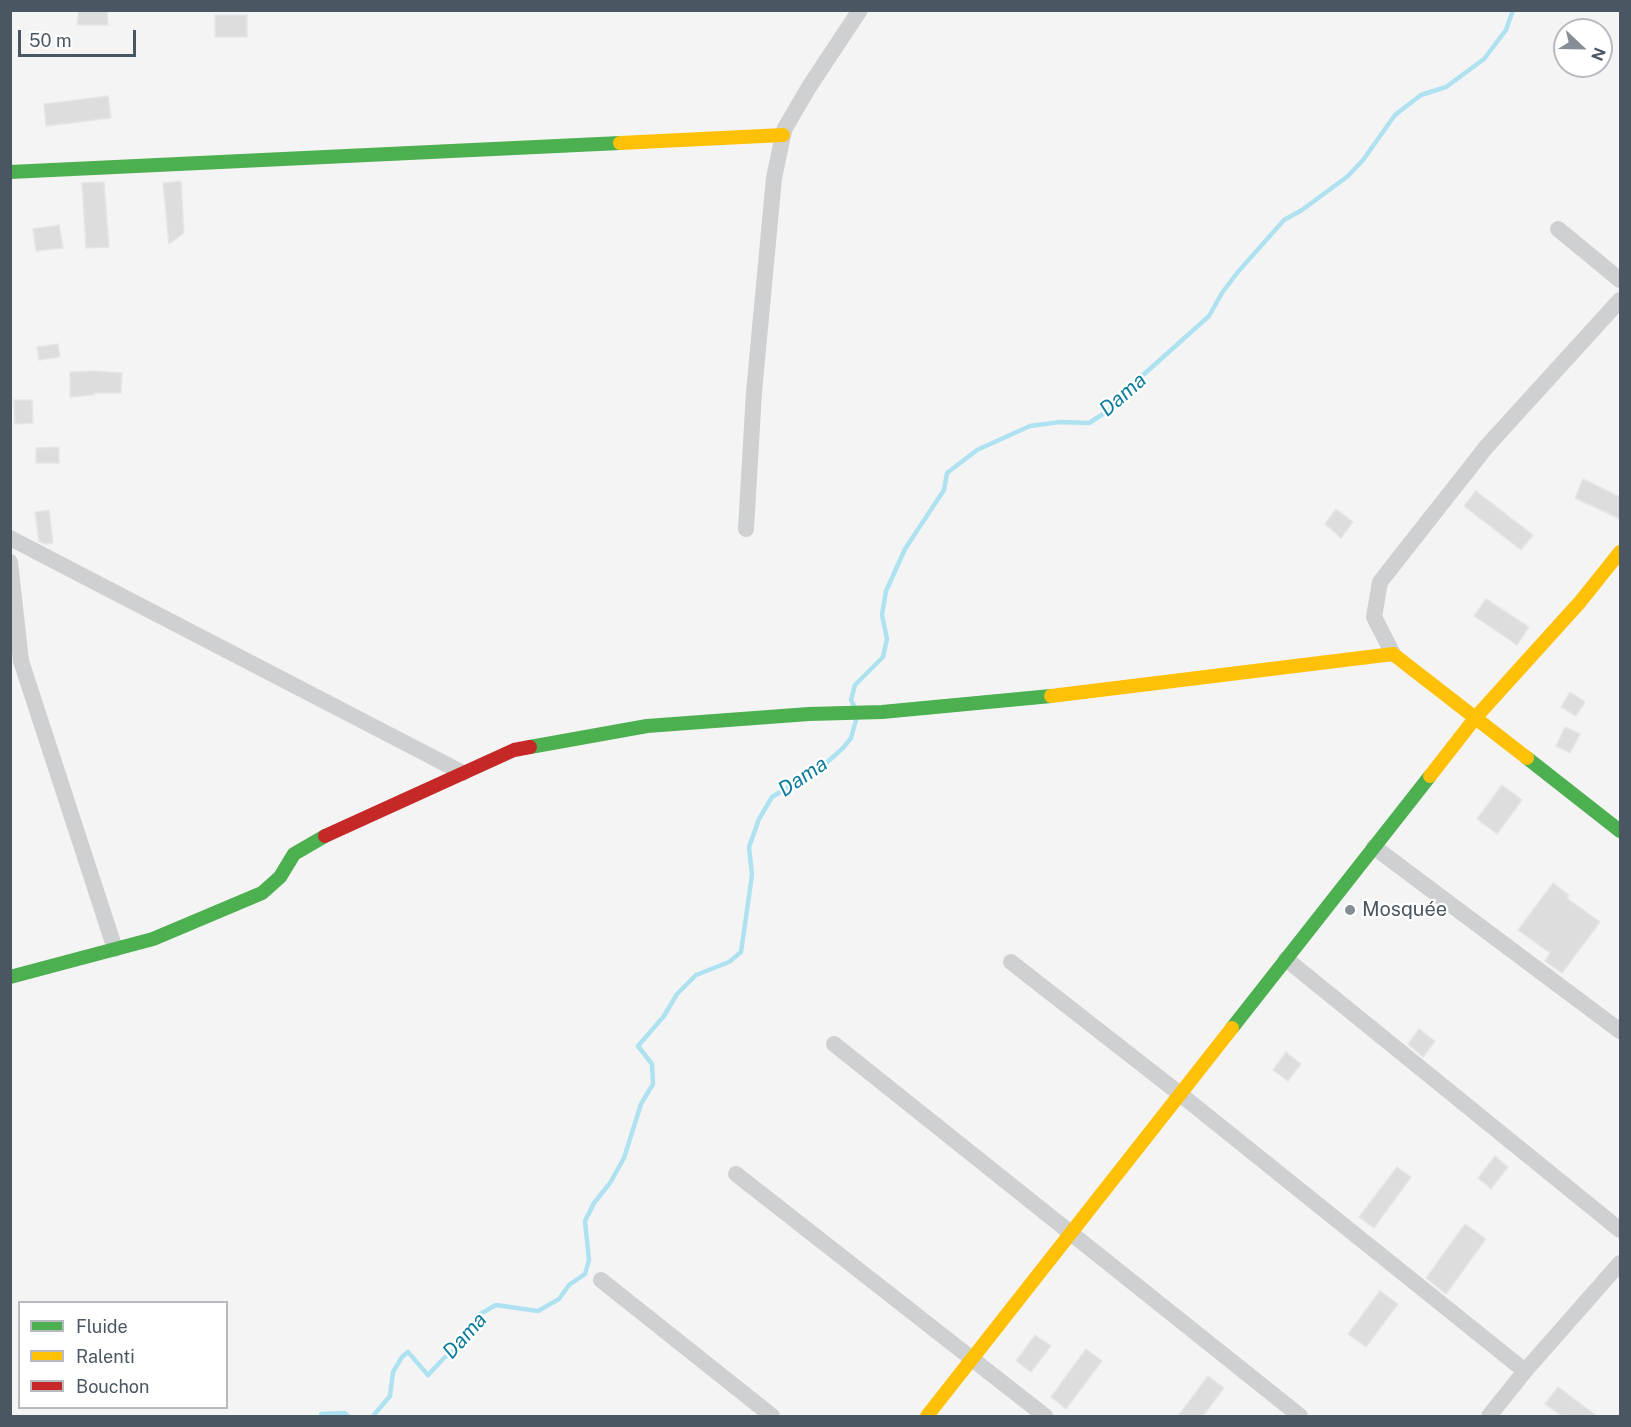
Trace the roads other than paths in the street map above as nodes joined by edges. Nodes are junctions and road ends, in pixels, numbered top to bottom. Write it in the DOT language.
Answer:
graph roads {
  1 [pos="860,10"];
  2 [pos="783,135"];
  3 [pos="10,172"];
  4 [pos="1558,229"];
  5 [pos="1620,280"];
  6 [pos="1620,300"];
  7 [pos="746,529"];
  8 [pos="10,538"];
  9 [pos="1620,552"];
  10 [pos="10,562"];
  11 [pos="1393,654"];
  12 [pos="1476,717"];
  13 [pos="463,772"];
  14 [pos="1620,831"];
  15 [pos="1374,847"];
  16 [pos="115,949"];
  17 [pos="1286,959"];
  18 [pos="1011,962"];
  19 [pos="10,977"];
  20 [pos="1620,1031"];
  21 [pos="834,1044"];
  22 [pos="1180,1094"];
  23 [pos="736,1174"];
  24 [pos="1620,1230"];
  25 [pos="1071,1233"];
  26 [pos="1620,1263"];
  27 [pos="601,1280"];
  28 [pos="972,1359"];
  29 [pos="1525,1371"];
  30 [pos="772,1416"];
  31 [pos="927,1416"];
  32 [pos="1045,1416"];
  33 [pos="1300,1416"];
  34 [pos="1489,1416"];
  1 -- 2 [label="street"];
  2 -- 3 [label="street"];
  2 -- 7 [label="street"];
  4 -- 5 [label="street"];
  6 -- 11 [label="street"];
  8 -- 13 [label="street"];
  9 -- 12 [label="street"];
  10 -- 16 [label="street"];
  11 -- 12 [label="street"];
  11 -- 13 [label="street"];
  12 -- 14 [label="street"];
  12 -- 15 [label="street"];
  13 -- 16 [label="street"];
  15 -- 17 [label="street"];
  15 -- 20 [label="street"];
  16 -- 19 [label="street"];
  17 -- 22 [label="street"];
  17 -- 24 [label="street"];
  18 -- 22 [label="street"];
  21 -- 25 [label="street"];
  22 -- 25 [label="street"];
  22 -- 29 [label="street"];
  23 -- 28 [label="street"];
  25 -- 28 [label="street"];
  25 -- 33 [label="street"];
  26 -- 29 [label="street"];
  27 -- 30 [label="street"];
  28 -- 31 [label="street"];
  28 -- 32 [label="street"];
  29 -- 34 [label="street"];
}
